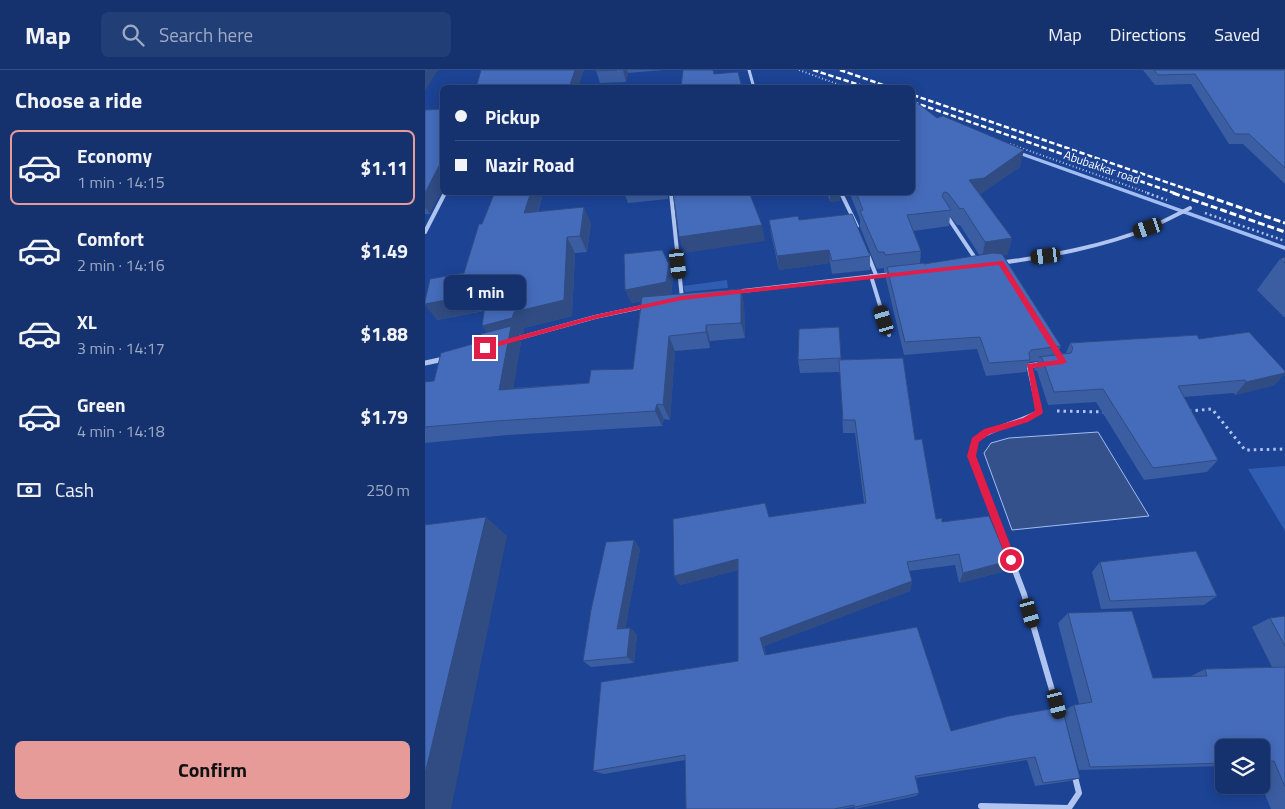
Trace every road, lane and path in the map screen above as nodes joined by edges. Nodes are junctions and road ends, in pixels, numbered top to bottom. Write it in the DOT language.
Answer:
graph roads {
  1 [pos="749,70"];
  2 [pos="799,70"];
  3 [pos="753,85"];
  4 [pos="840,85"];
  5 [pos="1007,143"];
  6 [pos="444,195"];
  7 [pos="671,195"];
  8 [pos="842,195"];
  9 [pos="1190,208"];
  10 [pos="943,212"];
  11 [pos="857,228"];
  12 [pos="425,232"];
  13 [pos="1285,241"];
  14 [pos="867,252"];
  15 [pos="992,263"];
  16 [pos="1001,263"];
  17 [pos="972,266"];
  18 [pos="1005,270"];
  19 [pos="895,274"];
  20 [pos="874,276"];
  21 [pos="730,292"];
  22 [pos="692,297"];
  23 [pos="682,298"];
  24 [pos="673,300"];
  25 [pos="653,304"];
  26 [pos="889,335"];
  27 [pos="507,341"];
  28 [pos="447,358"];
  29 [pos="425,363"];
  30 [pos="1050,363"];
  31 [pos="1186,411"];
  32 [pos="1039,412"];
  33 [pos="1108,416"];
  34 [pos="1285,449"];
  35 [pos="1061,722"];
  36 [pos="1073,766"];
  37 [pos="981,806"];
  1 -- 3 [label="street"];
  2 -- 4 [label="path"];
  5 -- 9 [label="path, Abubakkar road"];
  6 -- 12 [label="street"];
  7 -- 23 [label="street"];
  8 -- 11 [label="street"];
  9 -- 13 [label="path, Abubakkar road"];
  9 -- 16 [label="street"];
  10 -- 17 [label="street"];
  14 -- 20 [label="street"];
  15 -- 16 [label="street"];
  16 -- 18 [label="street"];
  19 -- 20 [label="street"];
  20 -- 21 [label="street"];
  20 -- 26 [label="street"];
  22 -- 23 [label="street"];
  23 -- 24 [label="street"];
  25 -- 27 [label="street"];
  28 -- 29 [label="street"];
  30 -- 32 [label="street"];
  31 -- 34 [label="path"];
  32 -- 33 [label="path"];
  32 -- 35 [label="street"];
  36 -- 37 [label="street"];
}
